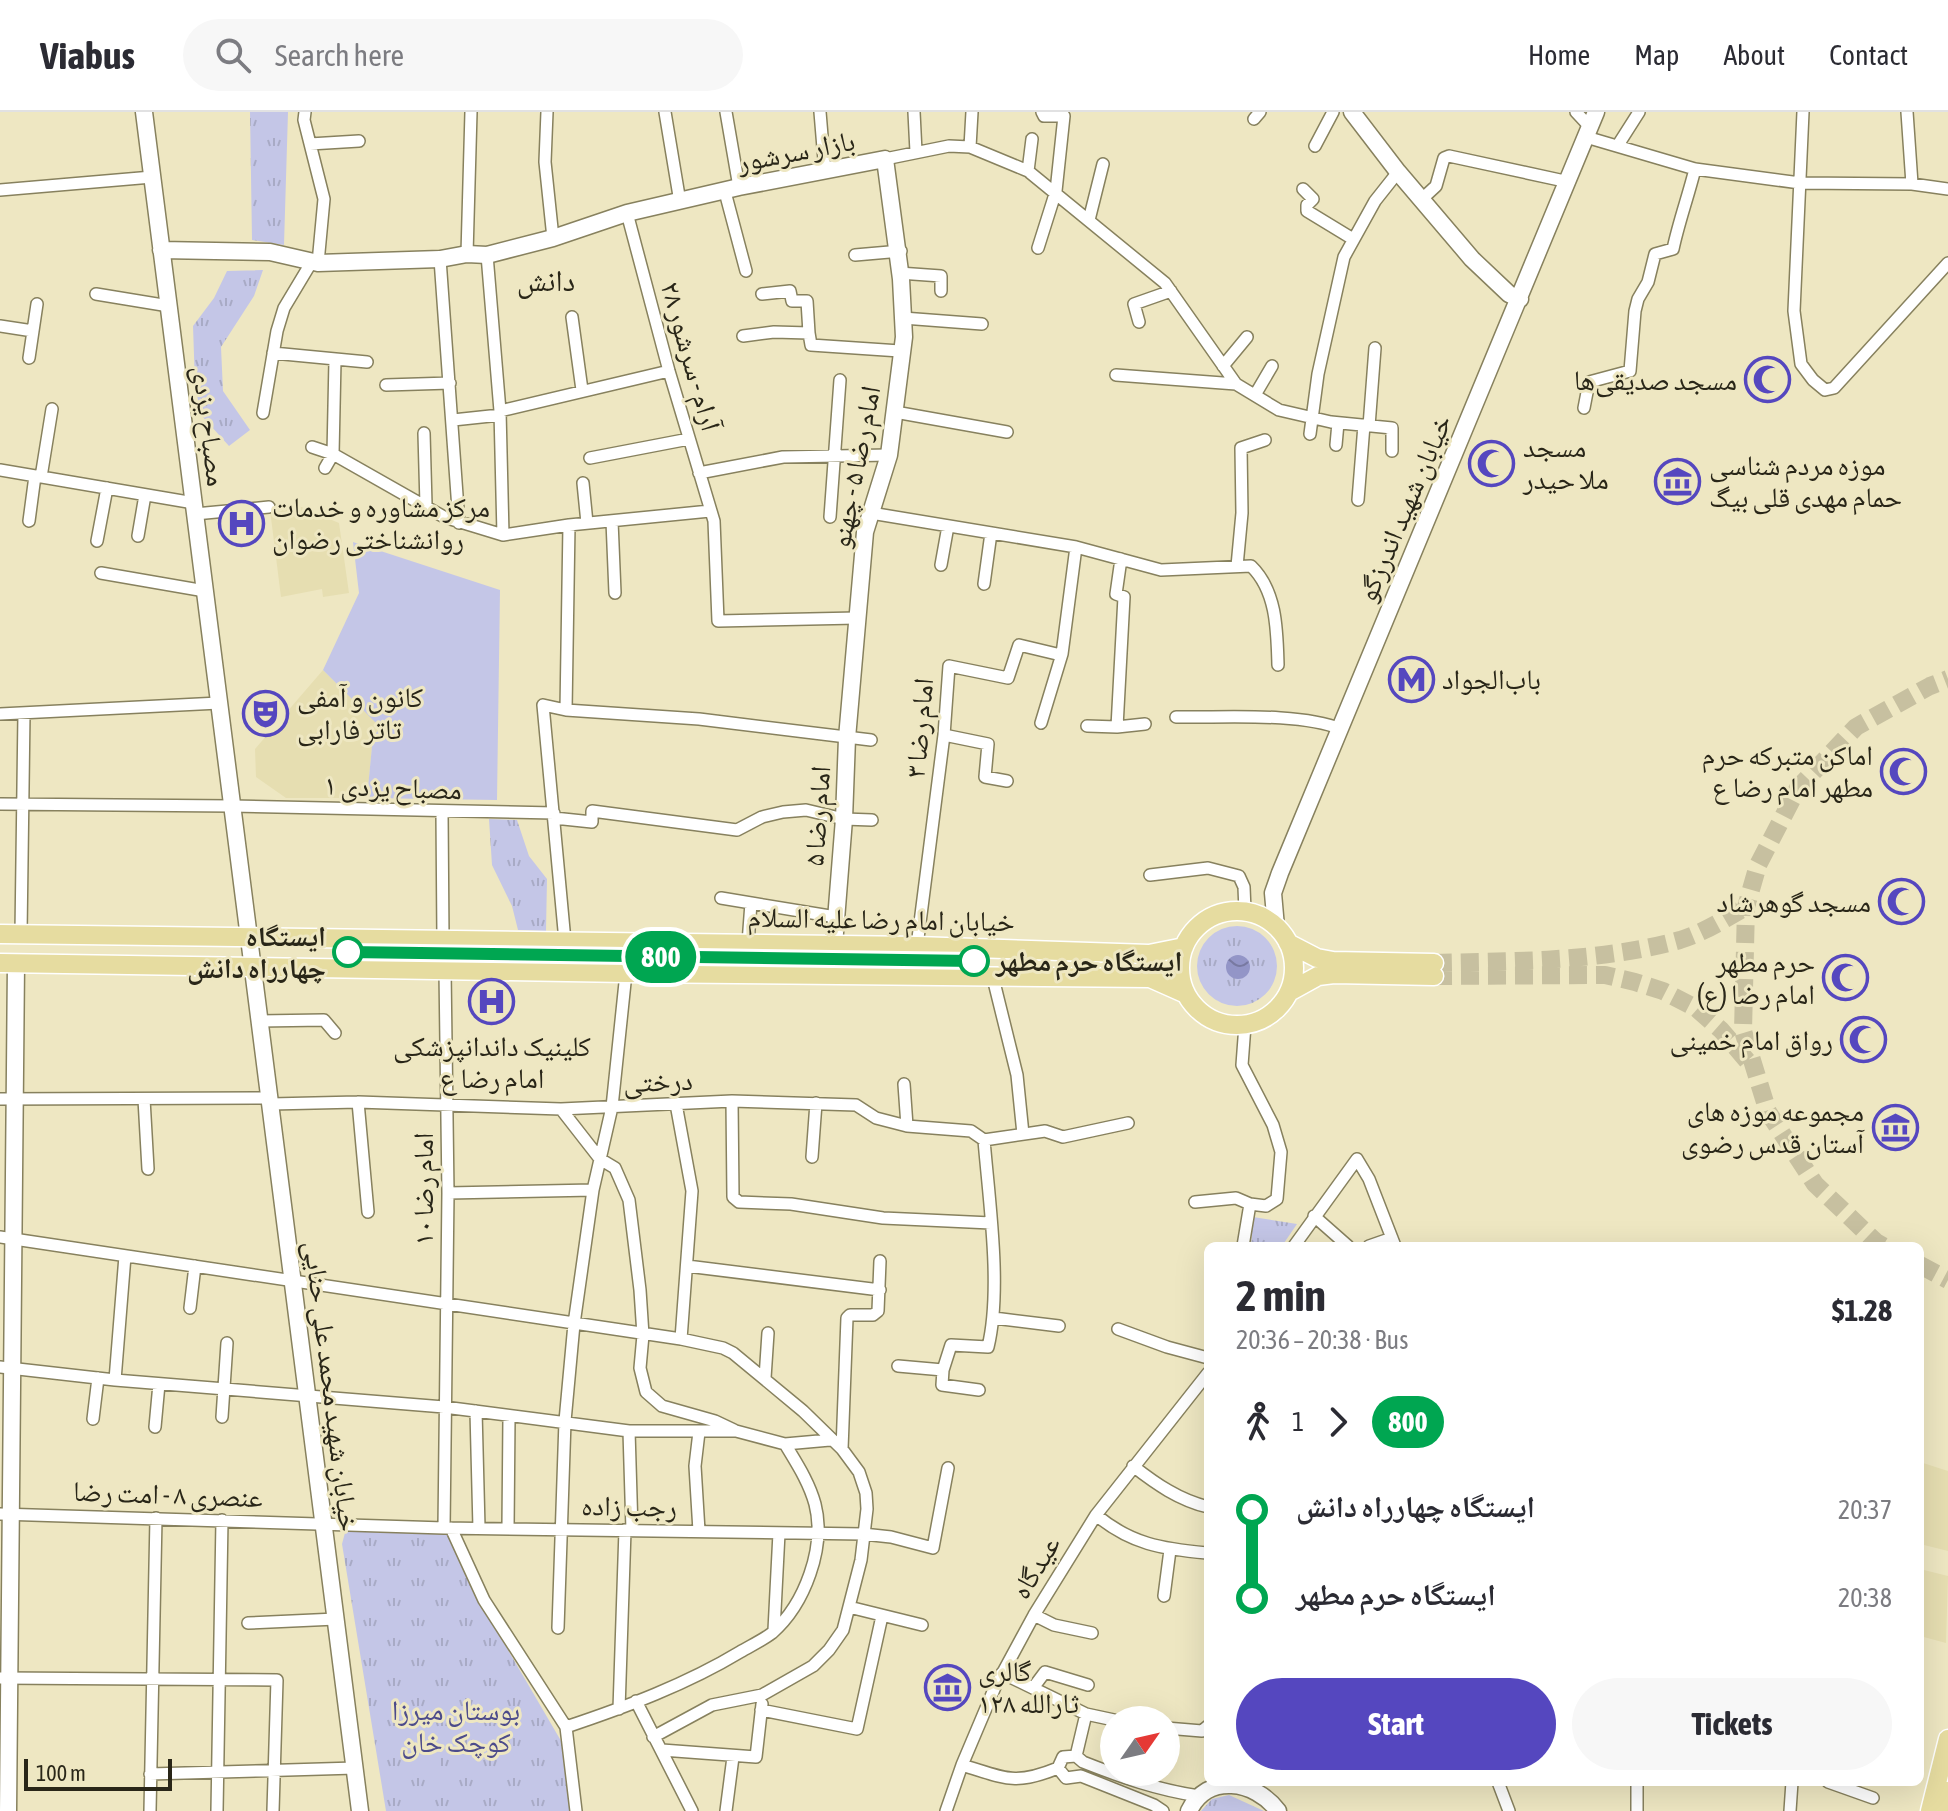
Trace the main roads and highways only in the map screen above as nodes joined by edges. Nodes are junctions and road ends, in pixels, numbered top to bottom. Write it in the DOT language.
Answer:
graph roads {
  1 [pos="0,934"];
  2 [pos="1288,943"];
  3 [pos="1184,947"];
  4 [pos="8,963"];
  5 [pos="1289,992"];
  6 [pos="1186,994"];
  7 [pos="1948,1739"];
  8 [pos="1948,1791"];
  9 [pos="1930,1811"];
  10 [pos="1943,1811"];
  1 -- 3 [label="main road, خیابان امام رضا علیه السلام"];
  2 -- 3 [label="main road"];
  2 -- 5 [label="main road"];
  2 -- 5 [label="main road"];
  3 -- 6 [label="main road"];
  4 -- 6 [label="main road, خیابان امام رضا علیه السلام"];
  5 -- 6 [label="main road"];
  7 -- 9 [label="main road"];
  8 -- 10 [label="main road"];
}
